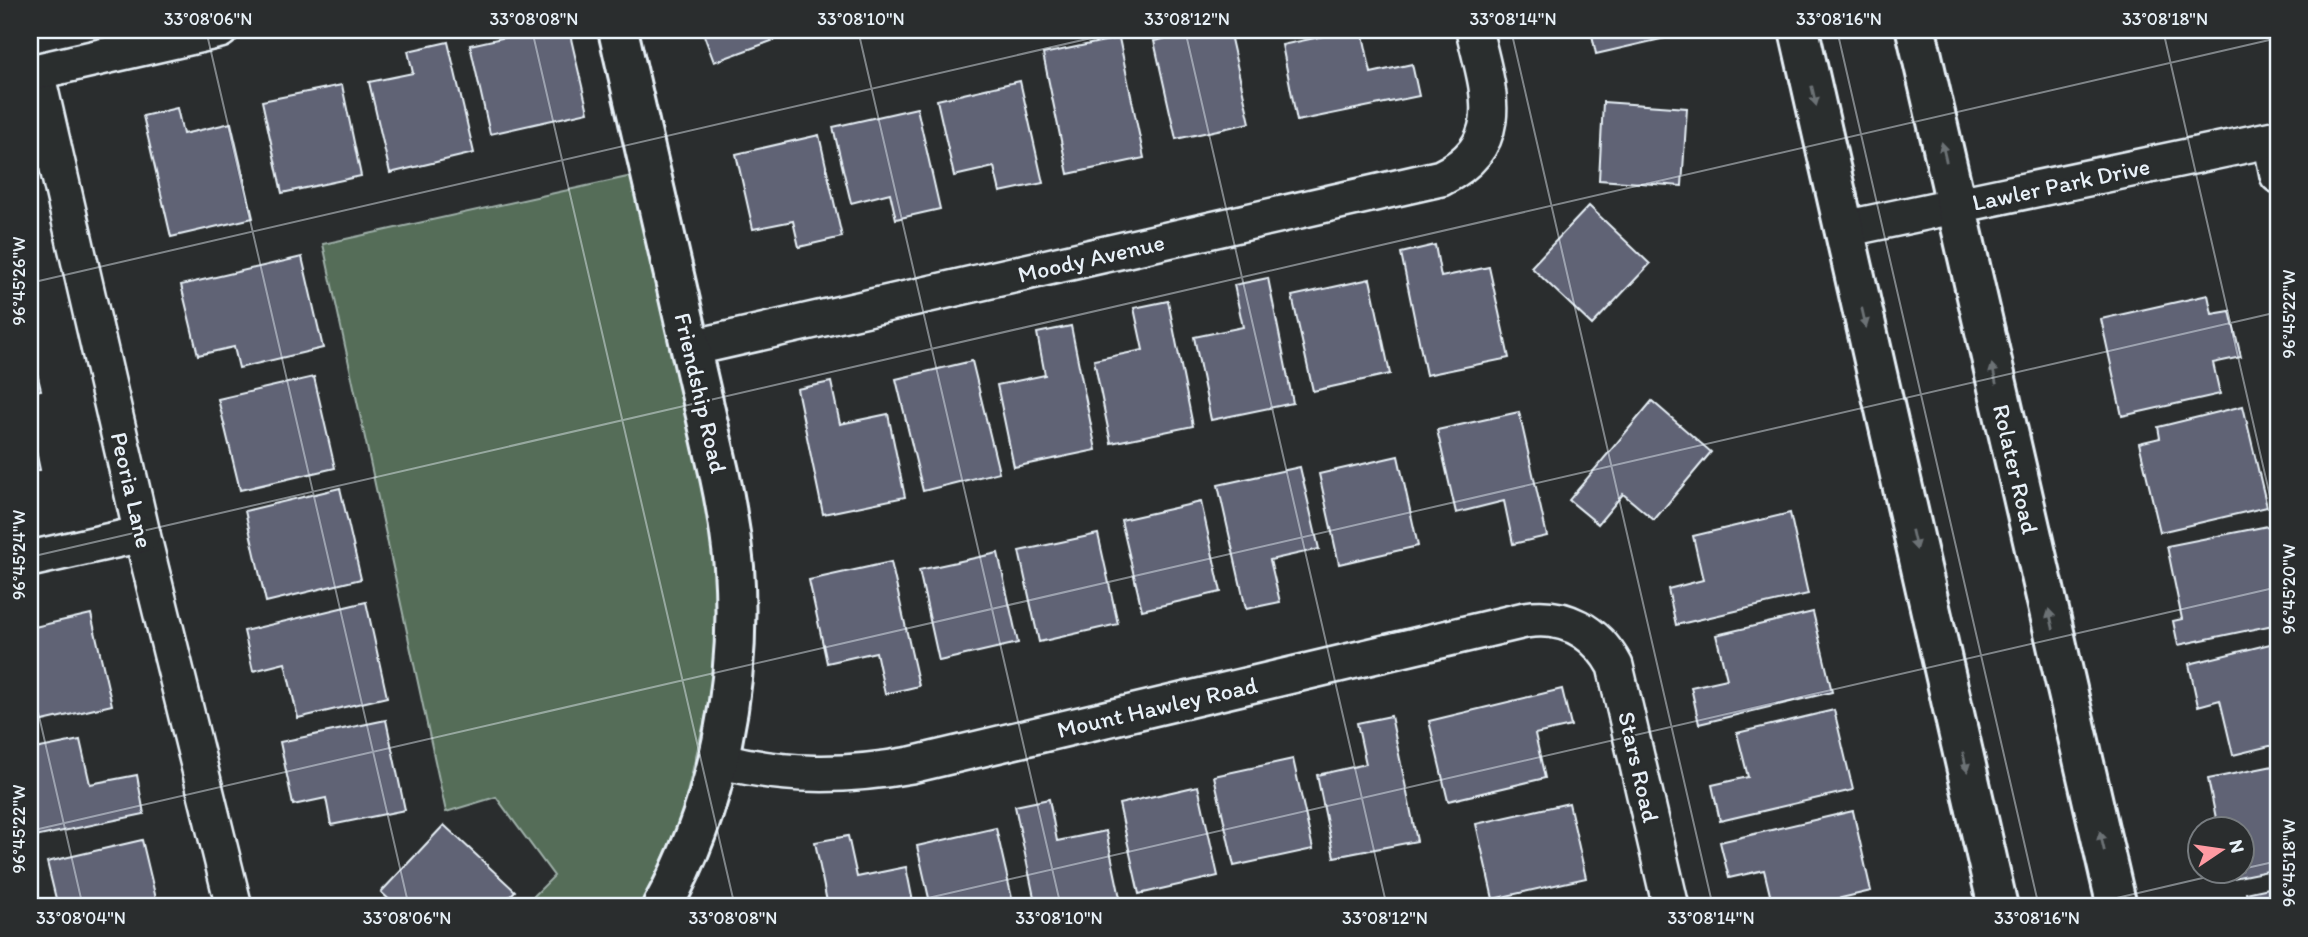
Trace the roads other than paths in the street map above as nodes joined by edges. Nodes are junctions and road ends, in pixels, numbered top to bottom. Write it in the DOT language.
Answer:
graph roads {
  1 [pos="220,30"];
  2 [pos="618,30"];
  3 [pos="1474,30"];
  4 [pos="1799,30"];
  5 [pos="1916,30"];
  6 [pos="33,72"];
  7 [pos="2274,139"];
  8 [pos="2278,175"];
  9 [pos="1956,206"];
  10 [pos="1844,229"];
  11 [pos="691,348"];
  12 [pos="142,534"];
  13 [pos="30,559"];
  14 [pos="1591,635"];
  15 [pos="718,760"];
  16 [pos="233,907"];
  17 [pos="662,907"];
  18 [pos="1671,907"];
  19 [pos="1998,907"];
  20 [pos="2117,907"];
  1 -- 6 [label="street"];
  2 -- 11 [label="main road, Friendship Road"];
  3 -- 11 [label="street, Moody Avenue"];
  4 -- 10 [label="main road, one-way"];
  9 -- 5 [label="main road, Rolater Road, one-way"];
  6 -- 12 [label="street, Peoria Lane"];
  7 -- 8 [label="street"];
  7 -- 9 [label="street, Lawler Park Drive"];
  9 -- 10 [label="street, Lawler Park Drive"];
  20 -- 9 [label="main road, Rolater Road, one-way"];
  10 -- 19 [label="main road, one-way"];
  11 -- 15 [label="main road, Friendship Road"];
  12 -- 13 [label="street"];
  12 -- 16 [label="street, Peoria Lane"];
  14 -- 15 [label="street, Mount Hawley Road"];
  14 -- 18 [label="street, Stars Road"];
  15 -- 17 [label="main road, Friendship Road"];
}
